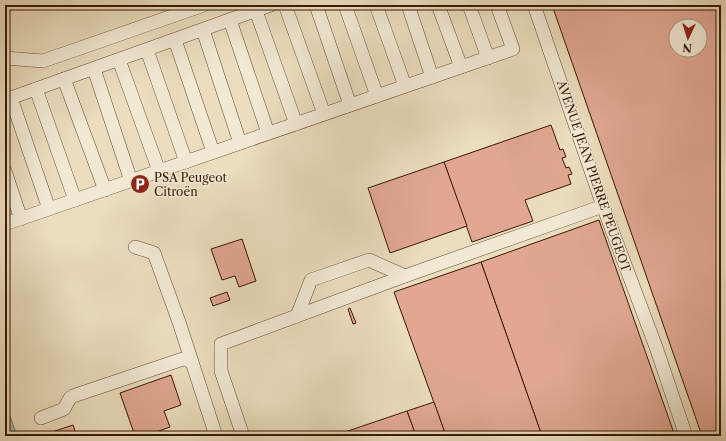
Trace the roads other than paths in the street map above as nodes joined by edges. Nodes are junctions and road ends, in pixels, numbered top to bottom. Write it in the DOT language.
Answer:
graph roads {
  1 [pos="204,5"];
  2 [pos="271,5"];
  3 [pos="285,5"];
  4 [pos="316,5"];
  5 [pos="344,5"];
  6 [pos="376,5"];
  7 [pos="408,5"];
  8 [pos="438,5"];
  9 [pos="469,5"];
  10 [pos="497,5"];
  11 [pos="534,5"];
  12 [pos="256,10"];
  13 [pos="230,20"];
  14 [pos="203,30"];
  15 [pos="175,40"];
  16 [pos="147,50"];
  17 [pos="5,58"];
  18 [pos="488,58"];
  19 [pos="119,60"];
  20 [pos="461,67"];
  21 [pos="94,69"];
  22 [pos="432,77"];
  23 [pos="64,79"];
  24 [pos="405,86"];
  25 [pos="36,89"];
  26 [pos="377,96"];
  27 [pos="8,99"];
  28 [pos="350,105"];
  29 [pos="324,114"];
  30 [pos="296,124"];
  31 [pos="268,134"];
  32 [pos="240,143"];
  33 [pos="213,152"];
  34 [pos="186,162"];
  35 [pos="5,171"];
  36 [pos="159,171"];
  37 [pos="132,181"];
  38 [pos="105,190"];
  39 [pos="76,200"];
  40 [pos="603,206"];
  41 [pos="50,209"];
  42 [pos="22,218"];
  43 [pos="5,224"];
  44 [pos="135,248"];
  45 [pos="405,276"];
  46 [pos="297,316"];
  47 [pos="191,362"];
  48 [pos="41,418"];
  49 [pos="216,436"];
  50 [pos="243,436"];
  51 [pos="686,436"];
  1 -- 17 [label="street"];
  2 -- 12 [label="street"];
  3 -- 29 [label="street"];
  4 -- 28 [label="street"];
  5 -- 26 [label="street"];
  6 -- 24 [label="street"];
  7 -- 22 [label="street"];
  8 -- 20 [label="street"];
  9 -- 18 [label="street"];
  10 -- 18 [label="street"];
  11 -- 40 [label="street, AVENUE JEAN PIERRE PEUGEOT"];
  12 -- 13 [label="street"];
  12 -- 30 [label="street"];
  13 -- 14 [label="street"];
  13 -- 31 [label="street"];
  14 -- 15 [label="street"];
  14 -- 32 [label="street"];
  15 -- 16 [label="street"];
  15 -- 33 [label="street"];
  16 -- 19 [label="street"];
  16 -- 34 [label="street"];
  18 -- 20 [label="street"];
  19 -- 21 [label="street"];
  19 -- 36 [label="street"];
  20 -- 22 [label="street"];
  21 -- 23 [label="street"];
  21 -- 37 [label="street"];
  22 -- 24 [label="street"];
  23 -- 25 [label="street"];
  23 -- 38 [label="street"];
  24 -- 26 [label="street"];
  25 -- 27 [label="street"];
  25 -- 39 [label="street"];
  26 -- 28 [label="street"];
  27 -- 41 [label="street"];
  28 -- 29 [label="street"];
  29 -- 30 [label="street"];
  30 -- 31 [label="street"];
  31 -- 32 [label="street"];
  32 -- 33 [label="street"];
  33 -- 34 [label="street"];
  34 -- 36 [label="street"];
  35 -- 42 [label="street"];
  36 -- 37 [label="street"];
  37 -- 38 [label="street"];
  38 -- 39 [label="street"];
  39 -- 41 [label="street"];
  40 -- 45 [label="street"];
  40 -- 51 [label="street, AVENUE JEAN PIERRE PEUGEOT"];
  41 -- 42 [label="street"];
  42 -- 43 [label="street"];
  44 -- 47 [label="street"];
  45 -- 46 [label="street"];
  45 -- 46 [label="street"];
  46 -- 50 [label="street"];
  47 -- 48 [label="street"];
  47 -- 49 [label="street"];
}
